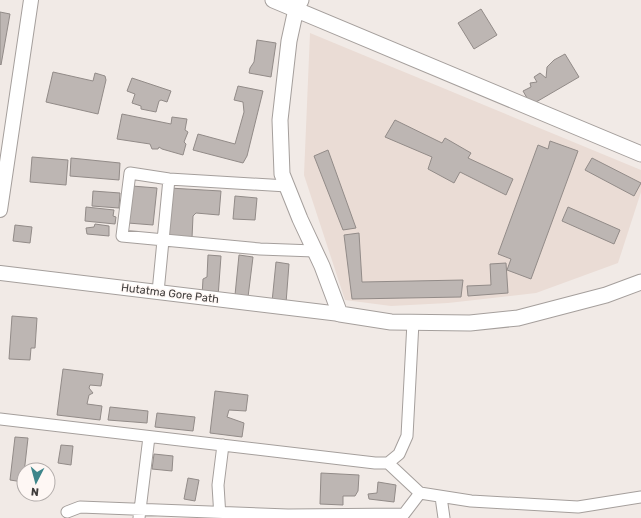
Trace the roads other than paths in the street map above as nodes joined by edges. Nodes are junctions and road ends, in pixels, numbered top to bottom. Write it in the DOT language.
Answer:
graph roads {
  1 [pos="31,0"];
  2 [pos="273,0"];
  3 [pos="299,5"];
  4 [pos="641,154"];
  5 [pos="2,175"];
  6 [pos="169,179"];
  7 [pos="286,186"];
  8 [pos="0,210"];
  9 [pos="162,239"];
  10 [pos="314,251"];
  11 [pos="0,273"];
  12 [pos="641,282"];
  13 [pos="158,292"];
  14 [pos="340,314"];
  15 [pos="413,322"];
  16 [pos="0,419"];
  17 [pos="149,437"];
  18 [pos="223,446"];
  19 [pos="388,463"];
  20 [pos="420,493"];
  21 [pos="441,497"];
  22 [pos="641,497"];
  23 [pos="67,512"];
  24 [pos="139,513"];
  25 [pos="578,513"];
  26 [pos="220,515"];
  27 [pos="288,516"];
  28 [pos="444,518"];
  1 -- 5 [label="street"];
  2 -- 3 [label="main road"];
  3 -- 4 [label="main road"];
  3 -- 7 [label="main road"];
  5 -- 8 [label="street"];
  6 -- 7 [label="street"];
  6 -- 9 [label="street"];
  6 -- 9 [label="street"];
  7 -- 10 [label="main road"];
  9 -- 10 [label="street"];
  9 -- 13 [label="street"];
  10 -- 14 [label="main road"];
  11 -- 13 [label="street, Hutatma Gore Path"];
  12 -- 15 [label="main road"];
  13 -- 14 [label="street, Hutatma Gore Path"];
  14 -- 15 [label="main road"];
  15 -- 19 [label="street"];
  16 -- 17 [label="street"];
  17 -- 18 [label="street"];
  17 -- 24 [label="street"];
  18 -- 19 [label="street"];
  18 -- 26 [label="street"];
  19 -- 20 [label="street"];
  20 -- 21 [label="street"];
  20 -- 27 [label="street"];
  21 -- 25 [label="street"];
  21 -- 28 [label="street"];
  22 -- 25 [label="street"];
  23 -- 24 [label="street"];
  24 -- 26 [label="street"];
  26 -- 27 [label="street"];
}
